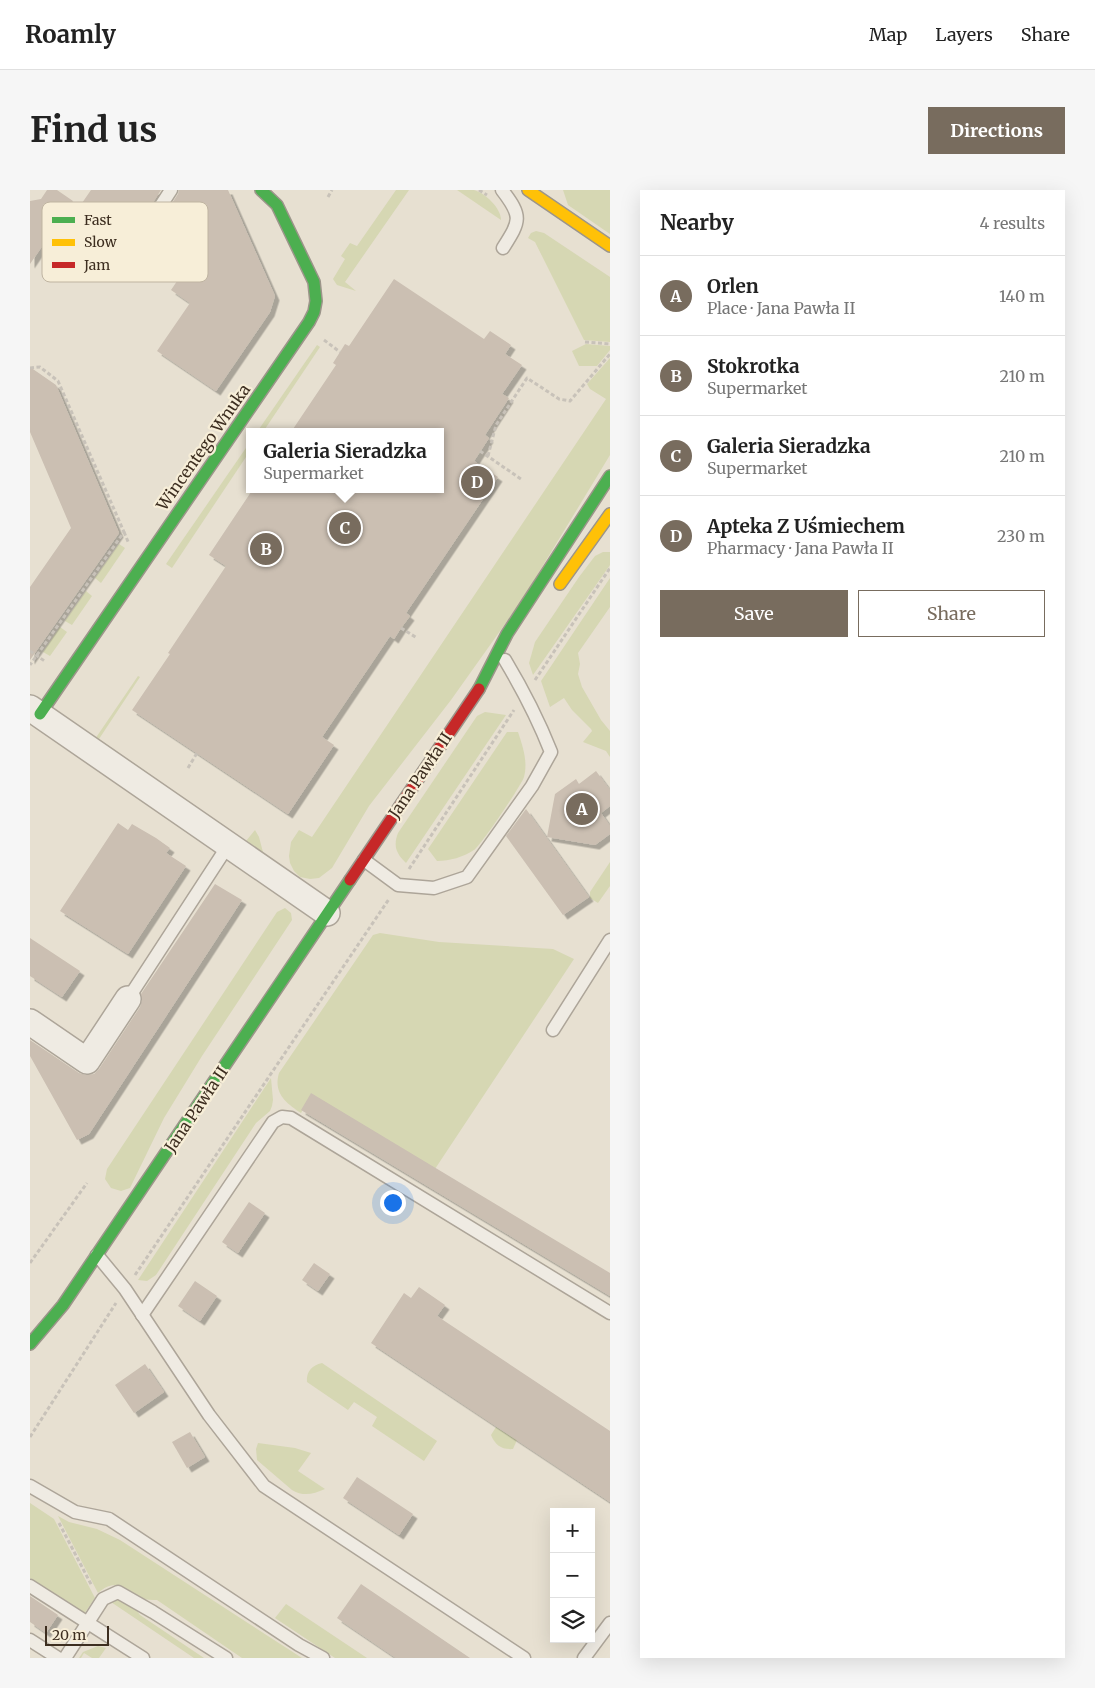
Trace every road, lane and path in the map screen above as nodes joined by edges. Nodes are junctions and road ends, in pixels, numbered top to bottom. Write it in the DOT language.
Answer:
graph roads {
  1 [pos="171,190"];
  2 [pos="261,190"];
  3 [pos="332,190"];
  4 [pos="502,190"];
  5 [pos="528,190"];
  6 [pos="328,197"];
  7 [pos="163,202"];
  8 [pos="610,246"];
  9 [pos="503,248"];
  10 [pos="585,342"];
  11 [pos="610,344"];
  12 [pos="610,354"];
  13 [pos="30,368"];
  14 [pos="480,451"];
  15 [pos="488,456"];
  16 [pos="610,476"];
  17 [pos="521,479"];
  18 [pos="610,514"];
  19 [pos="134,542"];
  20 [pos="129,546"];
  21 [pos="610,568"];
  22 [pos="555,592"];
  23 [pos="401,628"];
  24 [pos="417,638"];
  25 [pos="30,651"];
  26 [pos="37,656"];
  27 [pos="508,656"];
  28 [pos="50,664"];
  29 [pos="30,665"];
  30 [pos="480,688"];
  31 [pos="525,692"];
  32 [pos="35,711"];
  33 [pos="197,753"];
  34 [pos="188,768"];
  35 [pos="229,844"];
  36 [pos="364,860"];
  37 [pos="398,885"];
  38 [pos="327,913"];
  39 [pos="610,940"];
  40 [pos="128,998"];
  41 [pos="30,1022"];
  42 [pos="553,1030"];
  43 [pos="87,1183"];
  44 [pos="97,1255"];
  45 [pos="30,1263"];
  46 [pos="125,1289"];
  47 [pos="610,1313"];
  48 [pos="142,1315"];
  49 [pos="34,1348"];
  50 [pos="30,1438"];
  51 [pos="30,1486"];
  52 [pos="30,1586"];
  53 [pos="88,1622"];
  54 [pos="610,1623"];
  55 [pos="30,1640"];
  56 [pos="58,1658"];
  57 [pos="65,1658"];
  58 [pos="143,1658"];
  59 [pos="226,1658"];
  60 [pos="323,1658"];
  61 [pos="524,1658"];
  62 [pos="584,1658"];
  1 -- 7 [label="lane"];
  2 -- 32 [label="main road, Wincentego Wnuka"];
  3 -- 6 [label="path"];
  4 -- 9 [label="lane"];
  5 -- 8 [label="main road"];
  10 -- 11 [label="path"];
  12 -- 15 [label="path"];
  13 -- 26 [label="path"];
  14 -- 15 [label="path"];
  15 -- 17 [label="path"];
  16 -- 30 [label="main road, Jana Pawła II"];
  18 -- 22 [label="main road"];
  19 -- 20 [label="path"];
  21 -- 31 [label="path"];
  23 -- 24 [label="path"];
  25 -- 26 [label="path"];
  26 -- 28 [label="path"];
  26 -- 29 [label="path"];
  27 -- 30 [label="main road, Jana Pawła II"];
  27 -- 31 [label="lane"];
  30 -- 36 [label="main road, Jana Pawła II"];
  31 -- 37 [label="path"];
  31 -- 37 [label="lane"];
  32 -- 35 [label="street"];
  33 -- 34 [label="path"];
  35 -- 38 [label="street"];
  35 -- 40 [label="lane"];
  36 -- 37 [label="lane"];
  36 -- 38 [label="main road, Jana Pawła II"];
  37 -- 46 [label="path"];
  38 -- 44 [label="main road, Jana Pawła II"];
  39 -- 42 [label="lane"];
  40 -- 41 [label="street"];
  43 -- 45 [label="path"];
  44 -- 46 [label="lane"];
  44 -- 49 [label="main road, Jana Pawła II"];
  46 -- 48 [label="lane"];
  46 -- 50 [label="path"];
  47 -- 48 [label="lane"];
  48 -- 61 [label="lane"];
  51 -- 60 [label="lane"];
  52 -- 53 [label="lane"];
  53 -- 57 [label="lane"];
  53 -- 58 [label="lane"];
  53 -- 59 [label="lane"];
  54 -- 62 [label="lane"];
  55 -- 56 [label="lane"];
}
